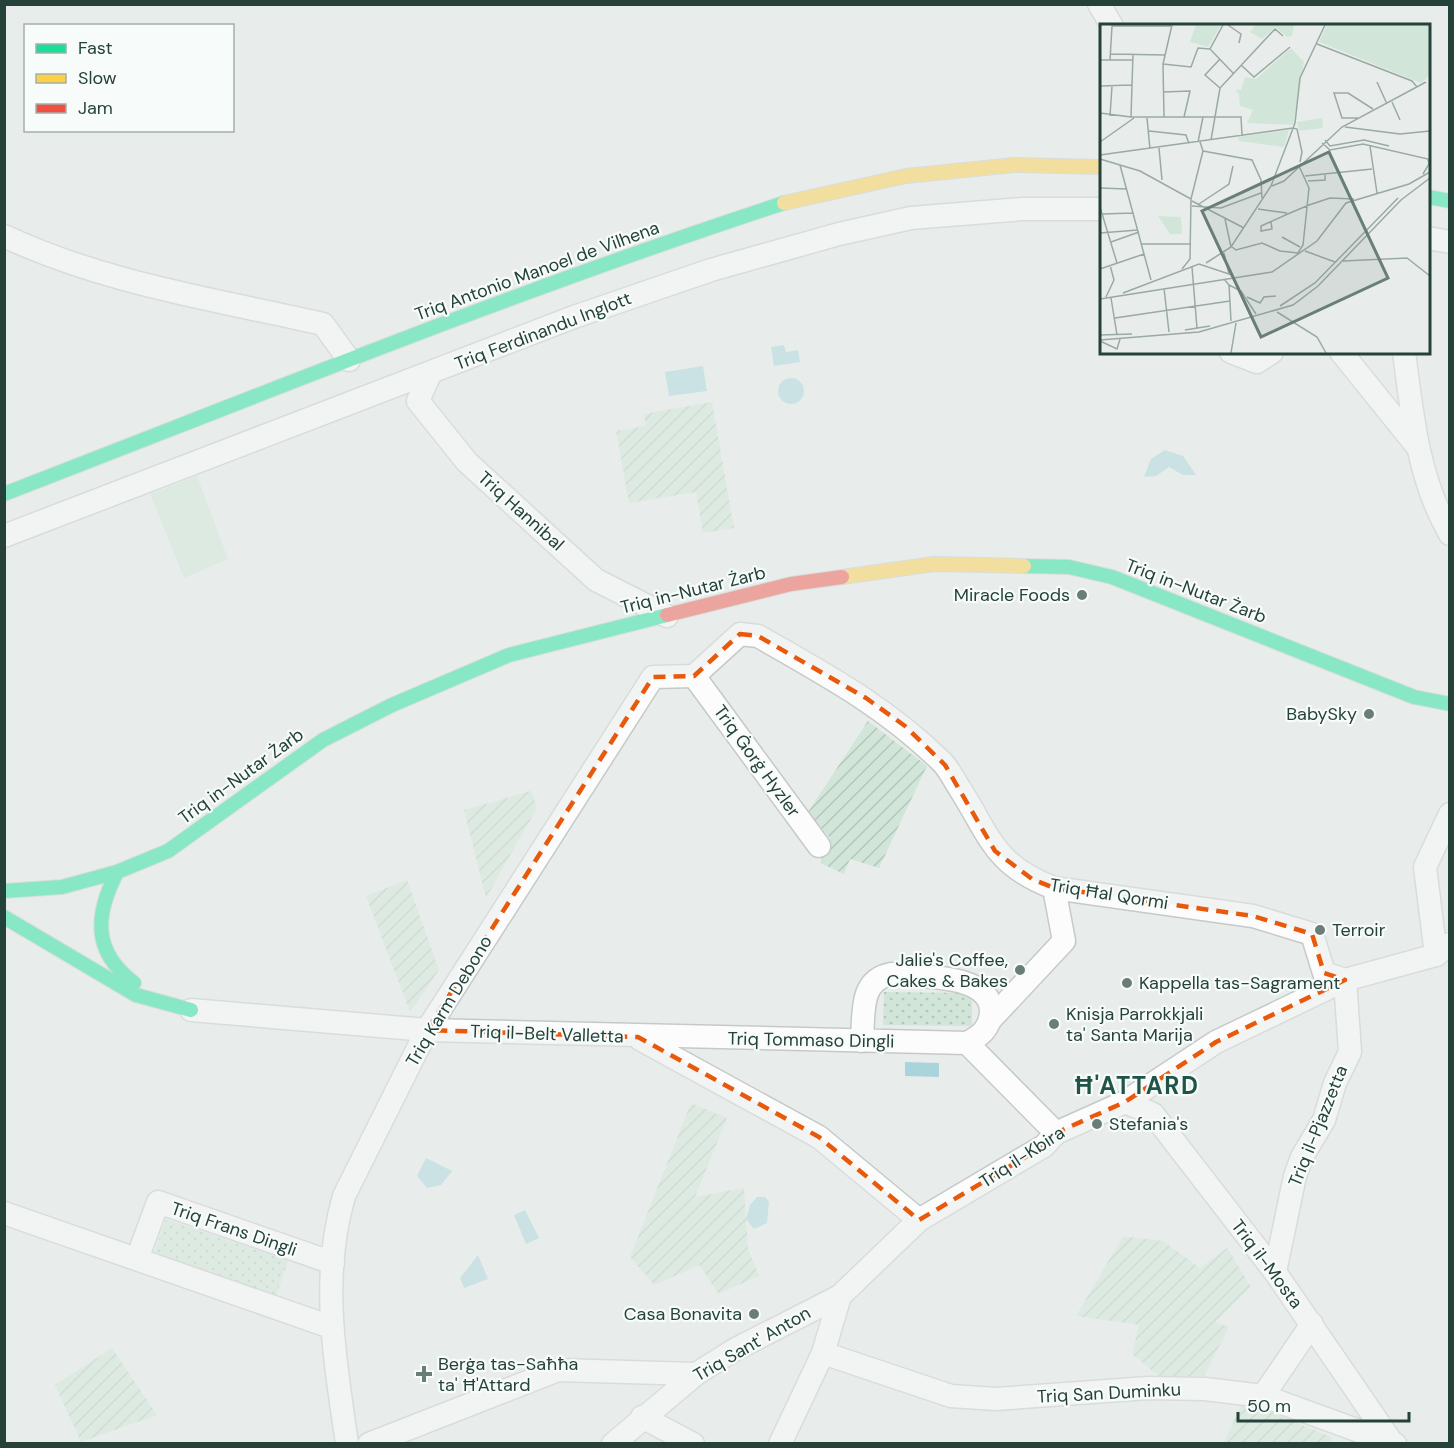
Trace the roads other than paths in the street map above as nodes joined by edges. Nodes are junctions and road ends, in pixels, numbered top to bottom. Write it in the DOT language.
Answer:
graph roads {
  1 [pos="1100,4"];
  2 [pos="1111,24"];
  3 [pos="1100,167"];
  4 [pos="1430,197"];
  5 [pos="1449,201"];
  6 [pos="1100,209"];
  7 [pos="4,236"];
  8 [pos="1430,238"];
  9 [pos="1449,242"];
  10 [pos="1236,354"];
  11 [pos="1269,354"];
  12 [pos="1343,354"];
  13 [pos="1404,354"];
  14 [pos="349,360"];
  15 [pos="430,374"];
  16 [pos="1416,445"];
  17 [pos="4,494"];
  18 [pos="1449,534"];
  19 [pos="4,536"];
  20 [pos="667,616"];
  21 [pos="694,676"];
  22 [pos="1421,698"];
  23 [pos="1449,704"];
  24 [pos="1449,713"];
  25 [pos="1449,814"];
  26 [pos="819,846"];
  27 [pos="117,872"];
  28 [pos="1054,888"];
  29 [pos="4,891"];
  30 [pos="4,917"];
  31 [pos="1443,949"];
  32 [pos="1346,980"];
  33 [pos="191,1010"];
  34 [pos="427,1030"];
  35 [pos="980,1032"];
  36 [pos="638,1037"];
  37 [pos="862,1041"];
  38 [pos="1125,1102"];
  39 [pos="1056,1132"];
  40 [pos="4,1213"];
  41 [pos="920,1220"];
  42 [pos="137,1259"];
  43 [pos="333,1263"];
  44 [pos="1275,1272"];
  45 [pos="840,1296"];
  46 [pos="1312,1324"];
  47 [pos="330,1327"];
  48 [pos="823,1353"];
  49 [pos="696,1374"];
  50 [pos="1263,1396"];
  51 [pos="642,1417"];
  52 [pos="347,1443"];
  53 [pos="369,1443"];
  54 [pos="613,1443"];
  55 [pos="693,1443"];
  56 [pos="780,1443"];
  57 [pos="1394,1443"];
  1 -- 2 [label="street"];
  3 -- 14 [label="highway, Triq Antonio Manoel de Vilhena"];
  4 -- 5 [label="highway"];
  6 -- 15 [label="street, Triq Ferdinandu Inglott"];
  7 -- 14 [label="street"];
  8 -- 9 [label="street"];
  10 -- 11 [label="street"];
  12 -- 16 [label="street"];
  13 -- 16 [label="street"];
  14 -- 17 [label="highway, Triq Antonio Manoel de Vilhena"];
  15 -- 19 [label="street, Triq Ferdinandu Inglott"];
  15 -- 20 [label="street, Triq Hannibal"];
  16 -- 18 [label="street"];
  20 -- 22 [label="highway, Triq in-Nutar Żarb"];
  20 -- 27 [label="highway, Triq in-Nutar Żarb"];
  21 -- 26 [label="street, Triq Ġorġ Hyzler"];
  21 -- 28 [label="street, Triq Ħal Qormi"];
  21 -- 34 [label="street, Triq Karm Debono"];
  22 -- 23 [label="highway"];
  22 -- 24 [label="highway"];
  25 -- 31 [label="street"];
  27 -- 29 [label="highway, Triq in-Nutar Żarb"];
  27 -- 33 [label="highway"];
  28 -- 32 [label="street, Triq Ħal Qormi"];
  28 -- 35 [label="street"];
  30 -- 33 [label="highway"];
  31 -- 32 [label="street, Triq il-Kbira"];
  32 -- 38 [label="street, Triq il-Kbira"];
  32 -- 44 [label="street, Triq il-Pjazzetta"];
  33 -- 34 [label="street, Triq il-Belt Valletta"];
  34 -- 36 [label="street, Triq il-Belt Valletta"];
  34 -- 43 [label="street, Triq Karm Debono"];
  35 -- 37 [label="street, Triq Tommaso Dingli"];
  35 -- 37 [label="street"];
  35 -- 39 [label="street"];
  36 -- 37 [label="street, Triq Tommaso Dingli"];
  36 -- 41 [label="street, Triq il-Belt Valletta"];
  38 -- 39 [label="street, Triq il-Kbira"];
  38 -- 44 [label="street, Triq il-Mosta"];
  39 -- 41 [label="street, Triq il-Kbira"];
  40 -- 42 [label="street"];
  41 -- 45 [label="street, Triq il-Kbira"];
  42 -- 43 [label="street, Triq Frans Dingli"];
  42 -- 47 [label="street"];
  43 -- 47 [label="street, Triq Karm Debono"];
  44 -- 46 [label="street, Triq il-Mosta"];
  45 -- 48 [label="street"];
  45 -- 49 [label="street, Triq Sant' Anton"];
  46 -- 50 [label="street"];
  46 -- 57 [label="street, Triq il-Mosta"];
  47 -- 52 [label="street, Triq Karm Debono"];
  48 -- 50 [label="street, Triq San Duminku"];
  48 -- 56 [label="street"];
  49 -- 51 [label="street, Triq Sant' Anton"];
  49 -- 53 [label="street"];
  50 -- 57 [label="street, Triq San Duminku"];
  51 -- 54 [label="street, Triq Sant' Anton"];
  51 -- 55 [label="street"];
}
